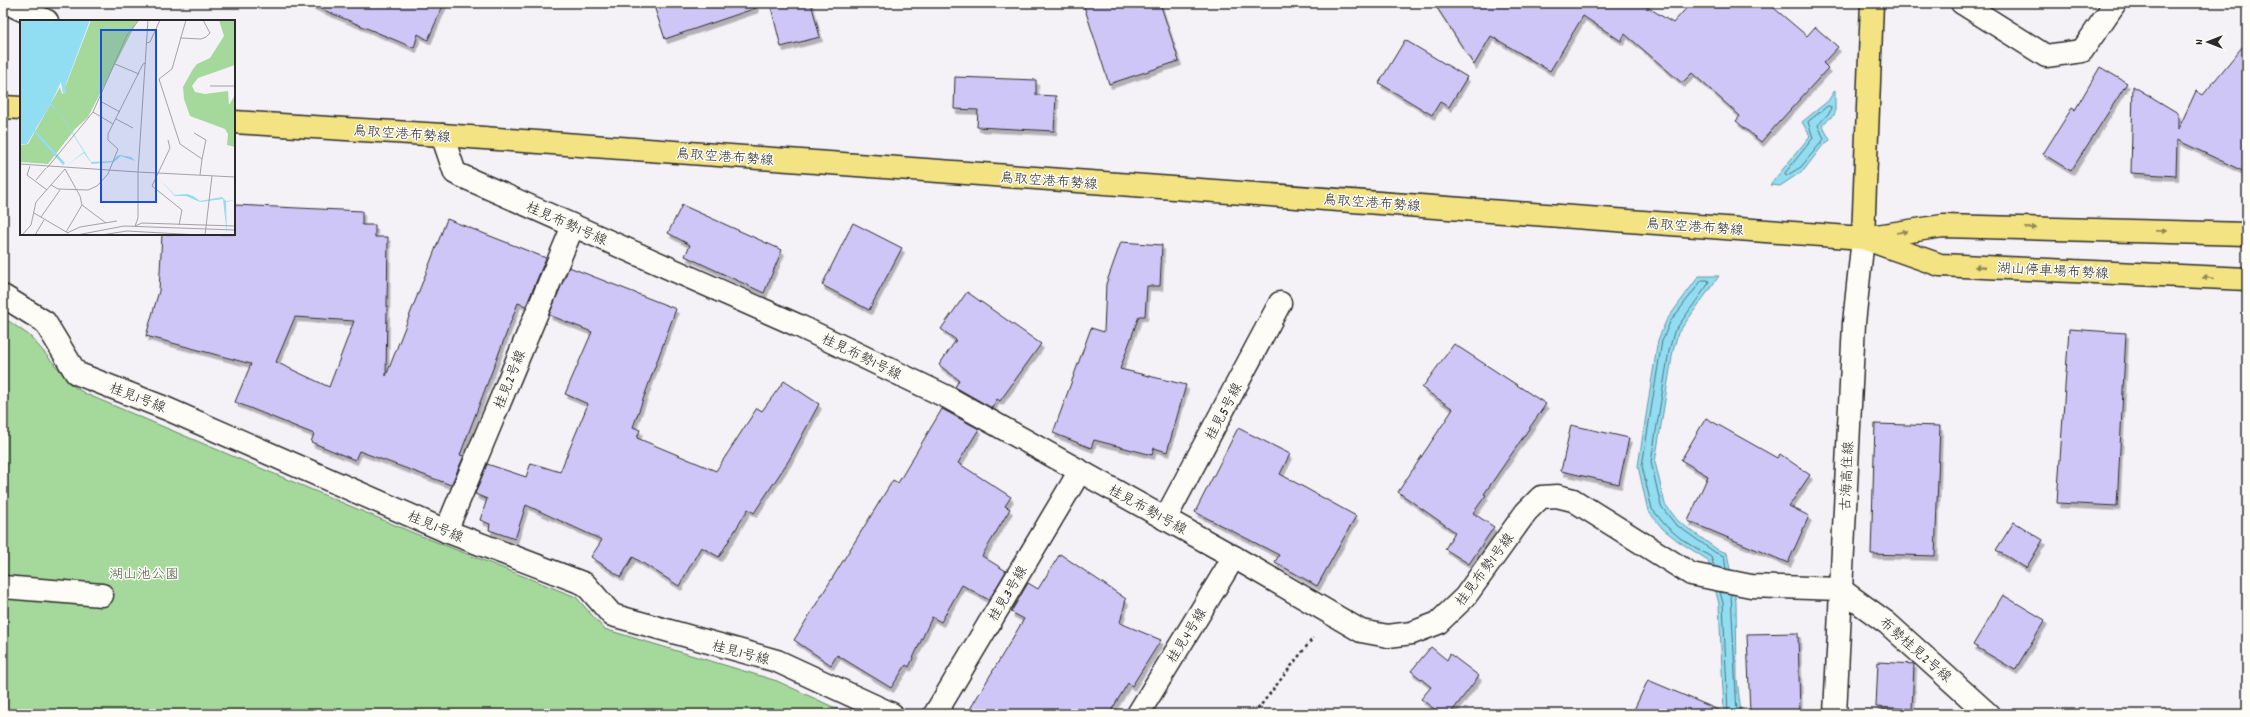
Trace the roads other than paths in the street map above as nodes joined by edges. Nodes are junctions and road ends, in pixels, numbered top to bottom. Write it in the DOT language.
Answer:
graph roads {
  1 [pos="7,3"];
  2 [pos="1872,3"];
  3 [pos="1962,3"];
  4 [pos="2115,3"];
  5 [pos="44,20"];
  6 [pos="3,107"];
  7 [pos="20,108"];
  8 [pos="235,122"];
  9 [pos="442,135"];
  10 [pos="573,226"];
  11 [pos="2247,234"];
  12 [pos="1863,238"];
  13 [pos="2247,279"];
  14 [pos="3,296"];
  15 [pos="1280,303"];
  16 [pos="1080,471"];
  17 [pos="1165,519"];
  18 [pos="446,531"];
  19 [pos="1234,557"];
  20 [pos="3,587"];
  21 [pos="1840,589"];
  22 [pos="102,595"];
  23 [pos="892,714"];
  24 [pos="935,714"];
  25 [pos="1138,714"];
  26 [pos="1835,714"];
  27 [pos="1988,714"];
  1 -- 5 [label="street"];
  2 -- 12 [label="main road"];
  3 -- 4 [label="street"];
  6 -- 7 [label="main road"];
  8 -- 9 [label="main road, 鳥取空港布勢線"];
  9 -- 10 [label="street, 桂見布勢1号線"];
  9 -- 12 [label="main road, 鳥取空港布勢線"];
  10 -- 16 [label="street, 桂見布勢1号線"];
  10 -- 18 [label="street, 桂見2号線"];
  12 -- 11 [label="main road, one-way"];
  13 -- 12 [label="main road, 湖山停車場布勢線, one-way"];
  12 -- 21 [label="street, 古海高住線"];
  14 -- 18 [label="street, 桂見1号線"];
  15 -- 17 [label="street, 桂見5号線"];
  16 -- 17 [label="street, 桂見布勢1号線"];
  16 -- 24 [label="street, 桂見3号線"];
  17 -- 19 [label="street, 桂見布勢1号線"];
  18 -- 23 [label="street, 桂見1号線"];
  19 -- 21 [label="street, 桂見布勢1号線"];
  19 -- 25 [label="street, 桂見4号線"];
  20 -- 22 [label="street"];
  21 -- 26 [label="street, 古海高住線"];
  21 -- 27 [label="street, 布勢桂見2号線"];
}
